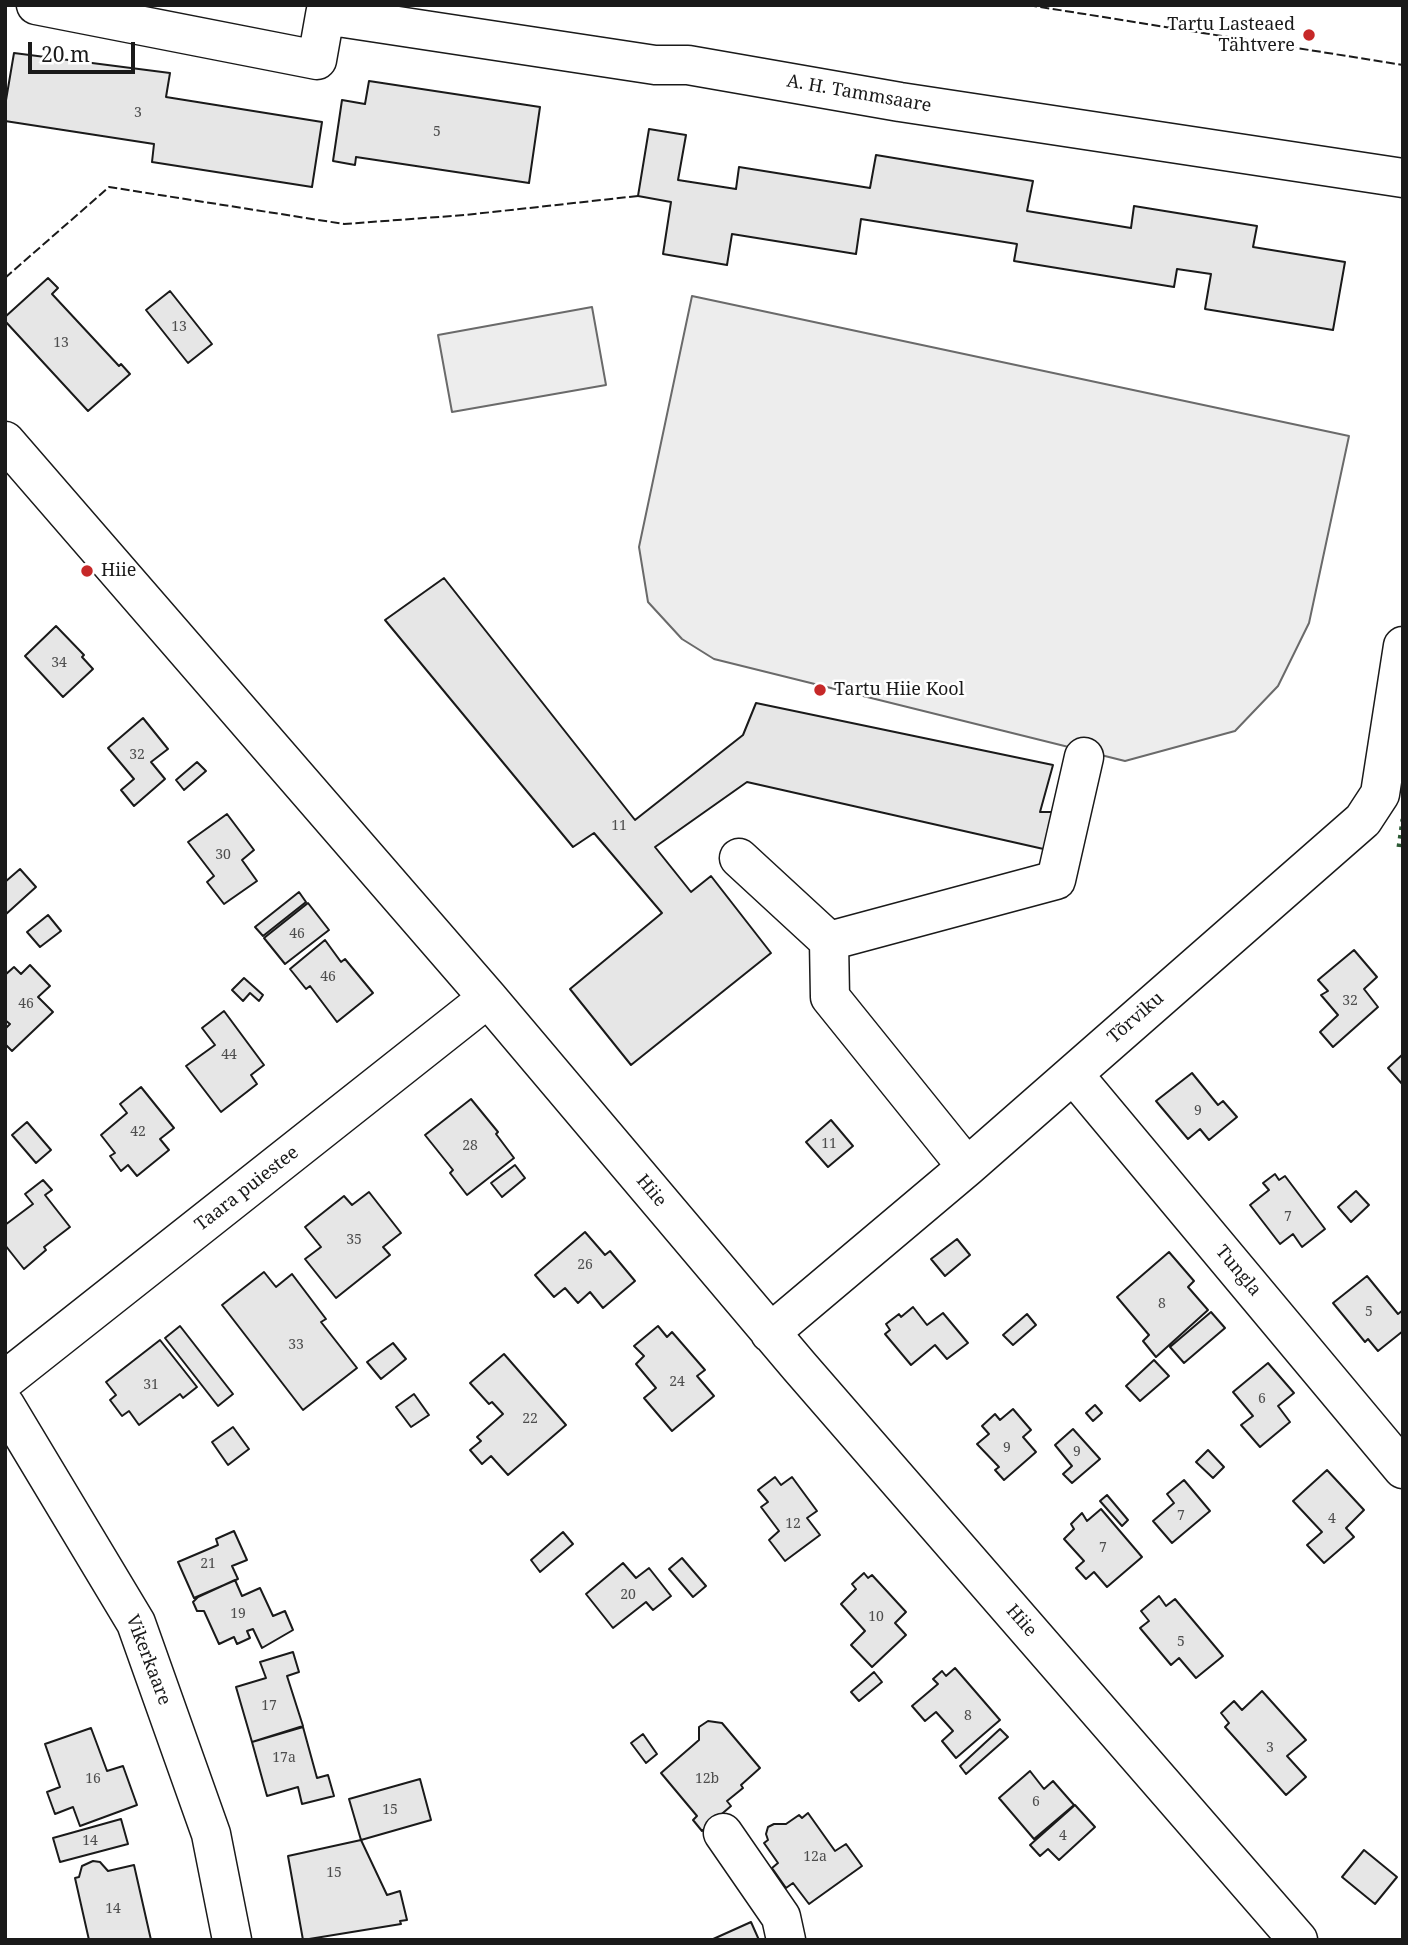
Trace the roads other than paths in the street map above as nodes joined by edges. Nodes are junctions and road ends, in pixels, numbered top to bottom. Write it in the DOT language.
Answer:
graph roads {
  1 [pos="36,5"];
  2 [pos="326,10"];
  3 [pos="1403,178"];
  4 [pos="5,441"];
  5 [pos="1403,646"];
  6 [pos="1084,757"];
  7 [pos="739,858"];
  8 [pos="829,941"];
  9 [pos="488,998"];
  10 [pos="1073,1074"];
  11 [pos="967,1167"];
  12 [pos="771,1333"];
  13 [pos="5,1380"];
  14 [pos="5,1405"];
  15 [pos="1403,1469"];
  16 [pos="723,1833"];
  17 [pos="232,1940"];
  18 [pos="786,1940"];
  19 [pos="1298,1940"];
  1 -- 2 [label="street"];
  2 -- 3 [label="street, A. H. Tammsaare"];
  4 -- 9 [label="street, Hiie"];
  5 -- 10 [label="street, Tõrviku"];
  6 -- 8 [label="street"];
  7 -- 8 [label="street"];
  8 -- 11 [label="street"];
  9 -- 12 [label="street, Hiie"];
  9 -- 13 [label="street, Taara puiestee"];
  10 -- 11 [label="street, Tõrviku"];
  10 -- 15 [label="street, Tungla"];
  11 -- 12 [label="street, Tõrviku"];
  12 -- 19 [label="street, Hiie"];
  14 -- 17 [label="street, Vikerkaare"];
  16 -- 18 [label="street"];
}
